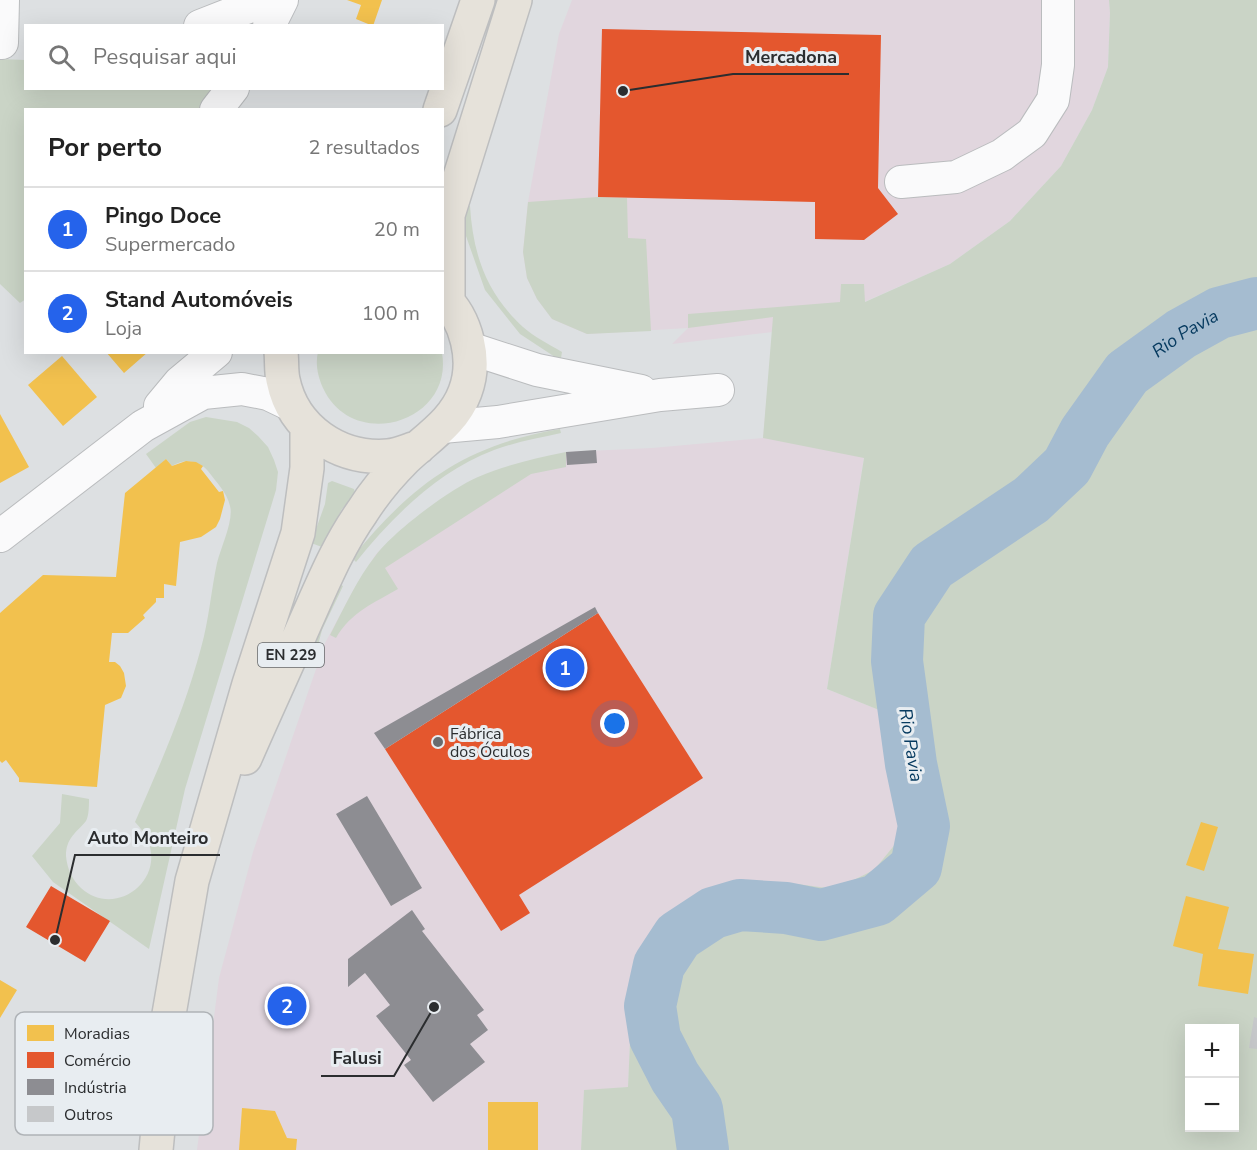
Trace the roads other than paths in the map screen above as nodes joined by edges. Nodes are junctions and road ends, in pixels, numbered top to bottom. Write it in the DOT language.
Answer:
graph roads {
  1 [pos="3,0"];
  2 [pos="266,0"];
  3 [pos="282,0"];
  4 [pos="478,0"];
  5 [pos="515,0"];
  6 [pos="1058,0"];
  7 [pos="205,24"];
  8 [pos="270,24"];
  9 [pos="9,43"];
  10 [pos="231,90"];
  11 [pos="218,108"];
  12 [pos="441,108"];
  13 [pos="901,182"];
  14 [pos="445,298"];
  15 [pos="470,348"];
  16 [pos="214,354"];
  17 [pos="281,354"];
  18 [pos="718,390"];
  19 [pos="660,394"];
  20 [pos="299,416"];
  21 [pos="144,426"];
  22 [pos="430,437"];
  23 [pos="0,536"];
  24 [pos="192,881"];
  25 [pos="169,1012"];
  26 [pos="157,1135"];
  27 [pos="156,1150"];
  1 -- 9 [label="street"];
  2 -- 7 [label="street"];
  3 -- 8 [label="street"];
  4 -- 12 [label="main road"];
  5 -- 14 [label="main road, EN 229"];
  6 -- 13 [label="street"];
  10 -- 11 [label="street"];
  14 -- 15 [label="main road, EN 229"];
  15 -- 19 [label="street"];
  15 -- 22 [label="main road, EN 229"];
  16 -- 21 [label="street"];
  17 -- 20 [label="main road, EN 229"];
  18 -- 19 [label="street"];
  19 -- 22 [label="street"];
  20 -- 21 [label="street"];
  20 -- 22 [label="main road"];
  20 -- 24 [label="main road, EN 229"];
  21 -- 23 [label="street"];
  22 -- 24 [label="main road, EN 229"];
  24 -- 25 [label="main road, EN 229"];
  26 -- 27 [label="main road, EN 229"];
}
